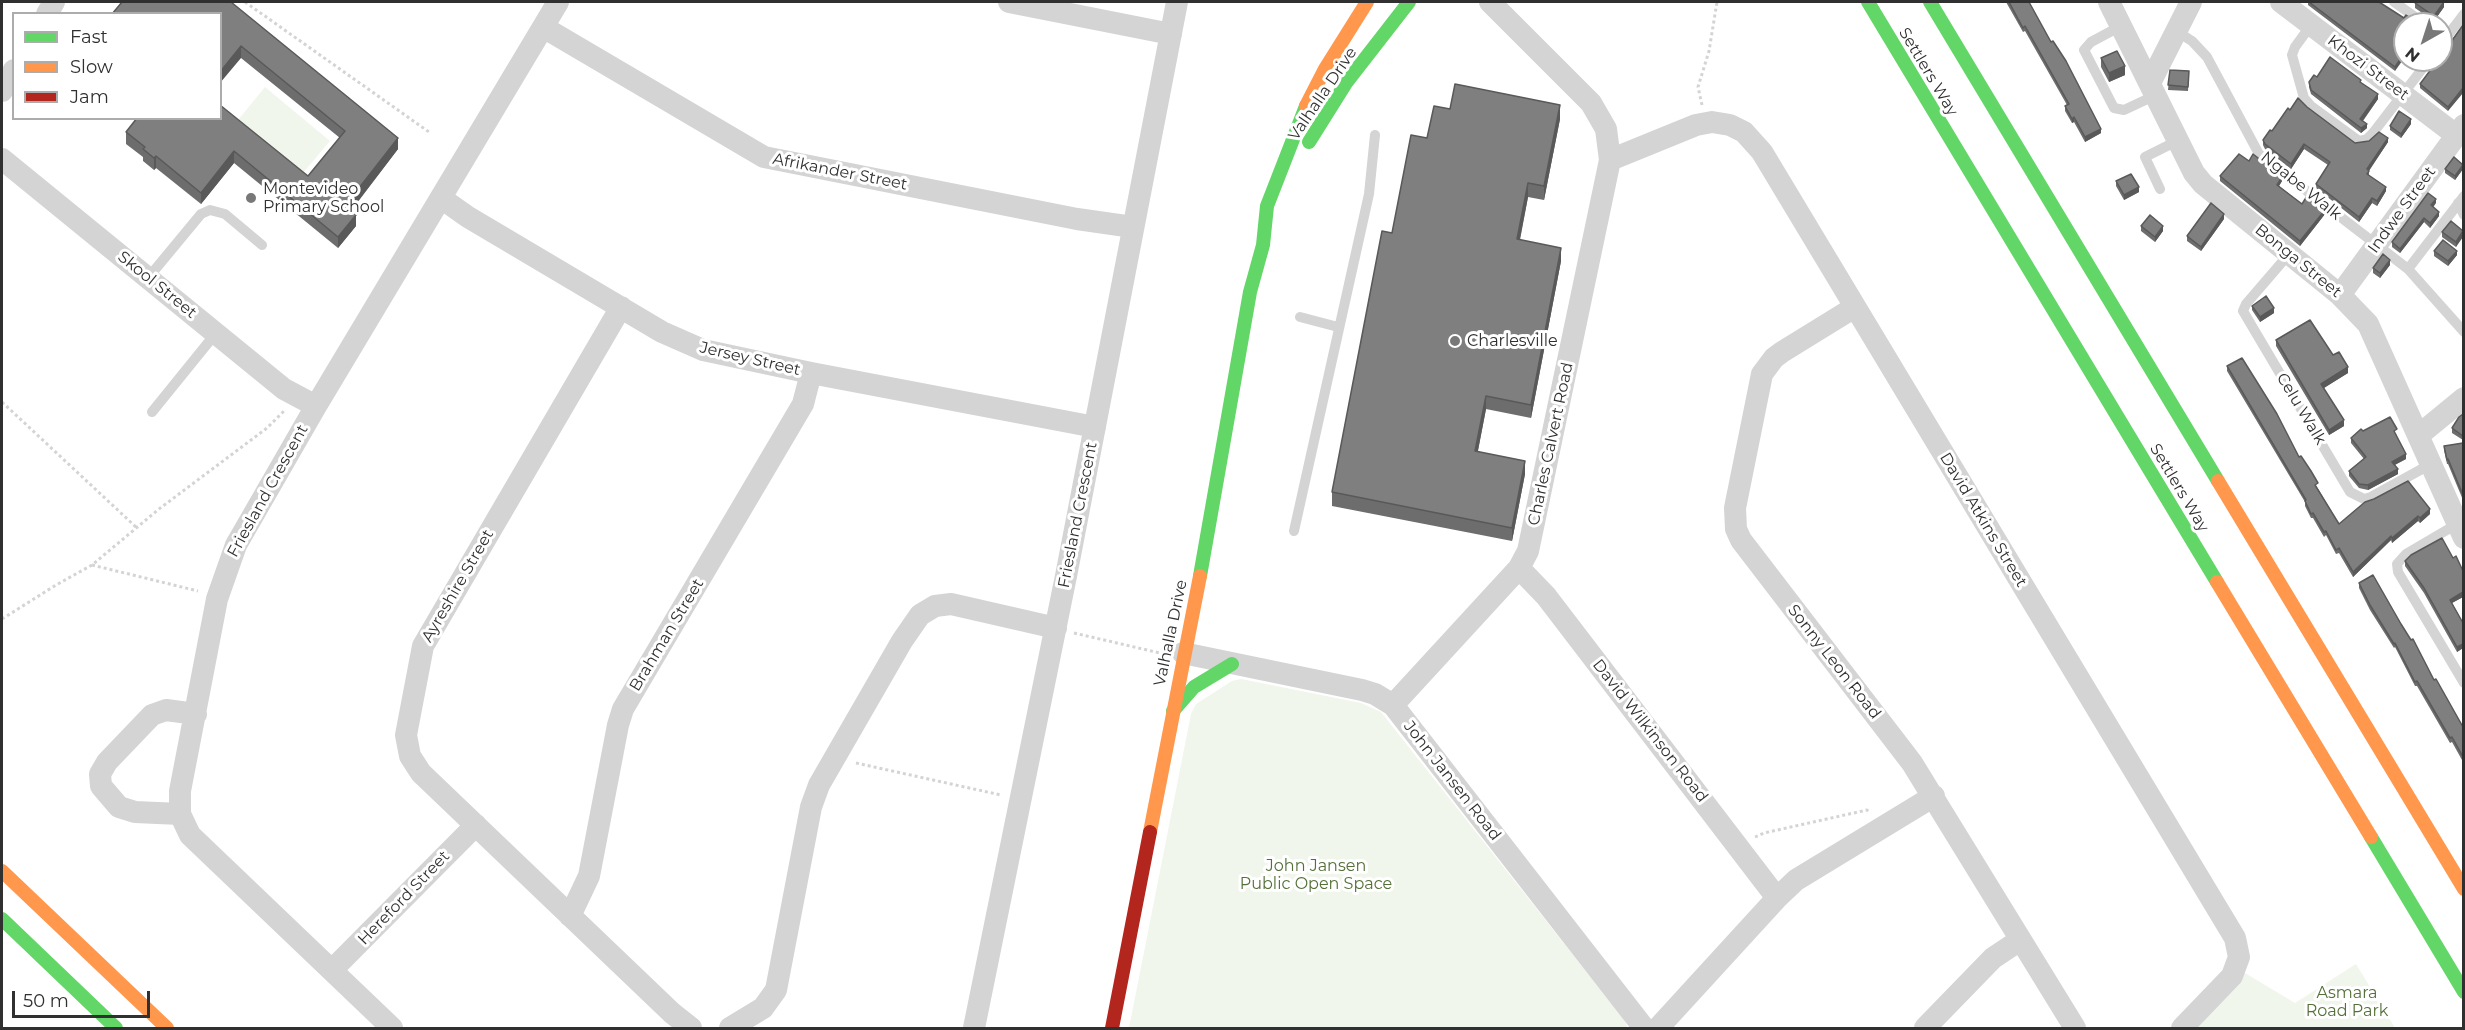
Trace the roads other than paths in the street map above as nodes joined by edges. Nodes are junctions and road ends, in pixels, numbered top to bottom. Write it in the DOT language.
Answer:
graph roads {
  1 [pos="558,2"];
  2 [pos="1009,2"];
  3 [pos="1177,2"];
  4 [pos="1367,2"];
  5 [pos="1409,2"];
  6 [pos="1490,2"];
  7 [pos="1868,2"];
  8 [pos="1930,2"];
  9 [pos="2109,2"];
  10 [pos="2191,2"];
  11 [pos="2284,2"];
  12 [pos="2394,2"];
  13 [pos="2408,12"];
  14 [pos="2463,15"];
  15 [pos="2311,25"];
  16 [pos="2121,26"];
  17 [pos="2453,26"];
  18 [pos="543,27"];
  19 [pos="2176,31"];
  20 [pos="1171,34"];
  21 [pos="2420,72"];
  22 [pos="12,74"];
  23 [pos="2153,89"];
  24 [pos="2,91"];
  25 [pos="2404,95"];
  26 [pos="2460,130"];
  27 [pos="1374,135"];
  28 [pos="2177,141"];
  29 [pos="2,159"];
  30 [pos="1610,160"];
  31 [pos="2160,189"];
  32 [pos="441,198"];
  33 [pos="2461,199"];
  34 [pos="2463,215"];
  35 [pos="1133,227"];
  36 [pos="262,245"];
  37 [pos="1263,245"];
  38 [pos="2376,245"];
  39 [pos="2289,254"];
  40 [pos="2408,269"];
  41 [pos="148,278"];
  42 [pos="2340,295"];
  43 [pos="1855,307"];
  44 [pos="621,308"];
  45 [pos="1300,317"];
  46 [pos="1338,327"];
  47 [pos="2463,332"];
  48 [pos="216,333"];
  49 [pos="811,373"];
  50 [pos="2463,398"];
  51 [pos="307,401"];
  52 [pos="152,412"];
  53 [pos="1095,427"];
  54 [pos="2419,435"];
  55 [pos="2431,464"];
  56 [pos="2460,530"];
  57 [pos="1294,531"];
  58 [pos="1519,568"];
  59 [pos="1056,628"];
  60 [pos="1184,653"];
  61 [pos="1232,664"];
  62 [pos="2463,683"];
  63 [pos="1393,705"];
  64 [pos="1173,711"];
  65 [pos="196,714"];
  66 [pos="1934,796"];
  67 [pos="180,814"];
  68 [pos="476,825"];
  69 [pos="2,872"];
  70 [pos="2463,889"];
  71 [pos="1777,898"];
  72 [pos="570,916"];
  73 [pos="2,920"];
  74 [pos="2429,934"];
  75 [pos="2020,940"];
  76 [pos="332,970"];
  77 [pos="2463,992"];
  78 [pos="2463,1005"];
  79 [pos="116,1029"];
  80 [pos="167,1029"];
  81 [pos="392,1029"];
  82 [pos="691,1029"];
  83 [pos="730,1029"];
  84 [pos="974,1029"];
  85 [pos="1112,1029"];
  86 [pos="1644,1029"];
  87 [pos="1658,1029"];
  88 [pos="1925,1029"];
  89 [pos="2075,1029"];
  90 [pos="2182,1029"];
  1 -- 18 [label="street, Friesland Crescent"];
  2 -- 20 [label="street"];
  3 -- 20 [label="street, Friesland Crescent"];
  4 -- 37 [label="main road, Valhalla Drive"];
  5 -- 37 [label="main road, Valhalla Drive"];
  6 -- 30 [label="street, Charles Calvert Road"];
  7 -- 74 [label="main road, Settlers Way"];
  8 -- 70 [label="main road"];
  9 -- 16 [label="street, Bonga Street"];
  10 -- 19 [label="street"];
  11 -- 15 [label="street, Khozi Street"];
  12 -- 13 [label="lane"];
  14 -- 17 [label="lane"];
  15 -- 25 [label="street, Khozi Street"];
  15 -- 25 [label="lane"];
  16 -- 23 [label="street, Bonga Street"];
  16 -- 23 [label="lane"];
  18 -- 32 [label="street, Friesland Crescent"];
  18 -- 35 [label="street, Afrikander Street"];
  19 -- 23 [label="street"];
  19 -- 38 [label="lane, Ngabe Walk"];
  20 -- 35 [label="street, Friesland Crescent"];
  21 -- 25 [label="lane"];
  22 -- 24 [label="street"];
  23 -- 28 [label="street, Bonga Street"];
  25 -- 26 [label="street, Khozi Street"];
  26 -- 38 [label="street, Indwe Street"];
  27 -- 46 [label="lane"];
  28 -- 31 [label="lane"];
  28 -- 39 [label="street, Bonga Street"];
  29 -- 41 [label="street, Skool Street"];
  30 -- 43 [label="street, David Atkins Street"];
  30 -- 58 [label="street, Charles Calvert Road"];
  32 -- 44 [label="street, Jersey Street"];
  32 -- 51 [label="street, Friesland Crescent"];
  33 -- 34 [label="lane"];
  33 -- 40 [label="lane"];
  35 -- 53 [label="street, Friesland Crescent"];
  36 -- 41 [label="lane"];
  37 -- 60 [label="main road, Valhalla Drive"];
  38 -- 40 [label="lane, Ngabe Walk"];
  38 -- 42 [label="street, Indwe Street"];
  39 -- 42 [label="street, Bonga Street"];
  39 -- 55 [label="lane, Celu Walk"];
  40 -- 47 [label="lane, Ngabe Walk"];
  41 -- 48 [label="street, Skool Street"];
  42 -- 54 [label="street, Bonga Street"];
  43 -- 66 [label="street, Sonny Leon Road"];
  43 -- 90 [label="street, David Atkins Street"];
  44 -- 49 [label="street, Jersey Street"];
  44 -- 68 [label="street, Ayreshire Street"];
  45 -- 46 [label="lane"];
  46 -- 57 [label="lane"];
  48 -- 51 [label="street, Skool Street"];
  48 -- 52 [label="lane"];
  49 -- 53 [label="street, Jersey Street"];
  49 -- 72 [label="street, Brahman Street"];
  50 -- 54 [label="street"];
  51 -- 65 [label="street, Friesland Crescent"];
  53 -- 59 [label="street, Friesland Crescent"];
  54 -- 55 [label="street, Bonga Street"];
  55 -- 56 [label="street, Bonga Street"];
  56 -- 62 [label="lane"];
  58 -- 63 [label="street, Charles Calvert Road"];
  58 -- 71 [label="street, David Wilkinson Road"];
  59 -- 83 [label="street"];
  59 -- 84 [label="street, Friesland Crescent"];
  60 -- 61 [label="street, John Jansen Road"];
  60 -- 64 [label="main road, Valhalla Drive"];
  61 -- 63 [label="street, John Jansen Road"];
  61 -- 64 [label="main road"];
  63 -- 86 [label="street, John Jansen Road"];
  64 -- 85 [label="main road, Valhalla Drive"];
  65 -- 67 [label="street, Friesland Crescent"];
  65 -- 67 [label="street"];
  66 -- 71 [label="street"];
  66 -- 75 [label="street, Sonny Leon Road"];
  67 -- 76 [label="street"];
  68 -- 72 [label="street, Ayreshire Street"];
  68 -- 76 [label="street, Hereford Street"];
  69 -- 80 [label="main road"];
  71 -- 87 [label="street"];
  72 -- 82 [label="street, Ayreshire Street"];
  73 -- 79 [label="main road"];
  74 -- 77 [label="main road, Settlers Way"];
  74 -- 78 [label="main road"];
  75 -- 88 [label="street"];
  75 -- 89 [label="street, Sonny Leon Road"];
  76 -- 81 [label="street"];
}
